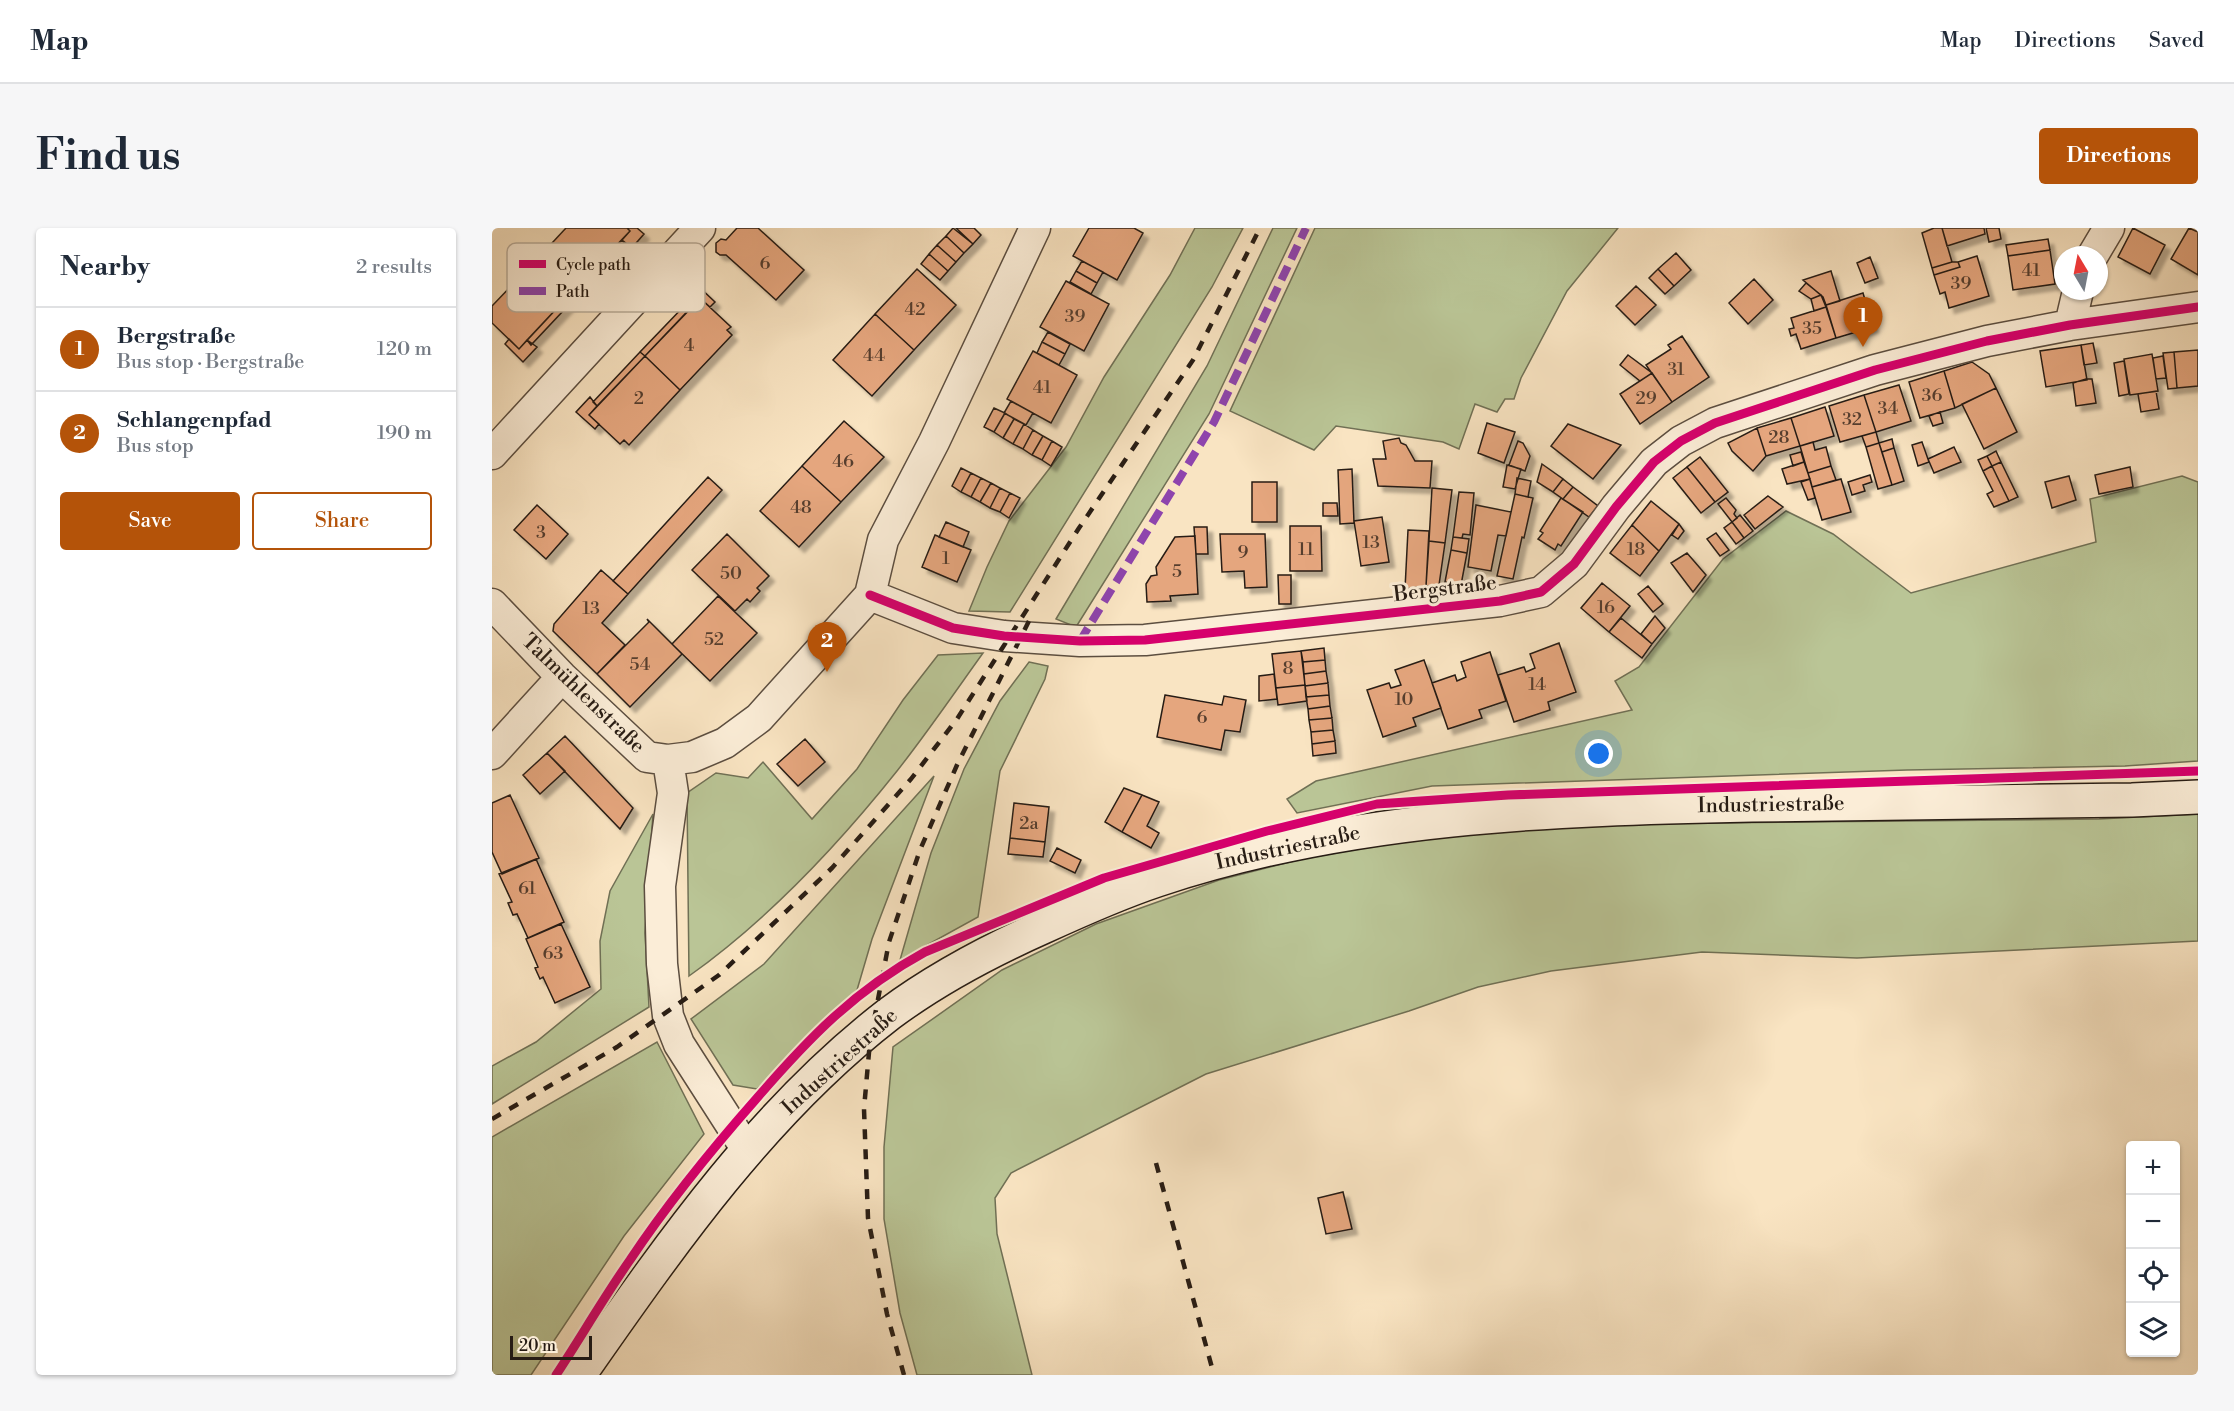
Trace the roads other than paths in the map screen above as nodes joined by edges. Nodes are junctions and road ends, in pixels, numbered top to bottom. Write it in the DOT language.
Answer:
graph roads {
  1 [pos="700,228"];
  2 [pos="1035,228"];
  3 [pos="2109,228"];
  4 [pos="686,243"];
  5 [pos="2098,246"];
  6 [pos="2076,300"];
  7 [pos="2198,307"];
  8 [pos="623,312"];
  9 [pos="2070,326"];
  10 [pos="492,454"];
  11 [pos="870,595"];
  12 [pos="492,604"];
  13 [pos="561,677"];
  14 [pos="492,754"];
  15 [pos="668,760"];
  16 [pos="2198,796"];
  17 [pos="747,1150"];
  18 [pos="579,1375"];
  1 -- 4 [label="street"];
  2 -- 11 [label="street"];
  3 -- 5 [label="street"];
  6 -- 9 [label="street"];
  7 -- 9 [label="street, Bergstraße"];
  8 -- 10 [label="street"];
  9 -- 11 [label="street, Bergstraße"];
  11 -- 15 [label="street"];
  12 -- 13 [label="street, Talmühlenstraße"];
  13 -- 14 [label="street"];
  13 -- 15 [label="street, Talmühlenstraße"];
  15 -- 17 [label="street, Talmühlenstraße"];
  16 -- 17 [label="main road, Industriestraße"];
  17 -- 18 [label="main road, Industriestraße"];
}
